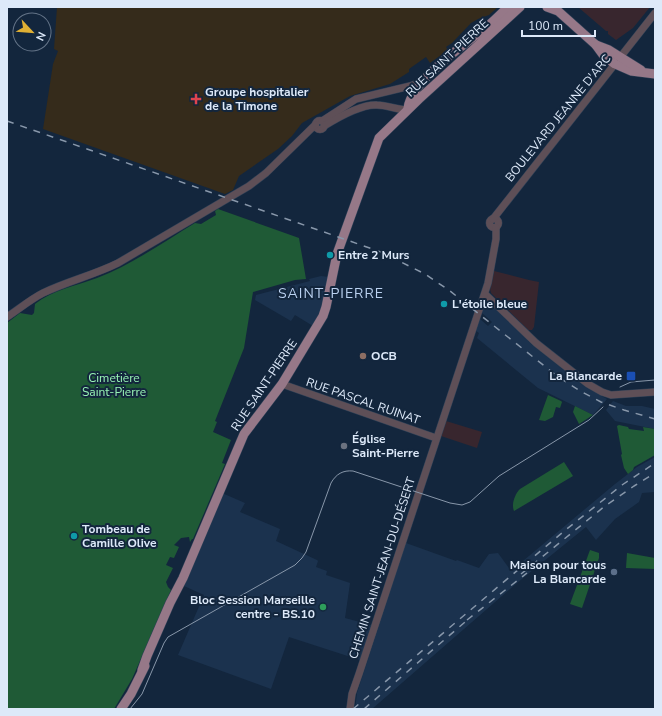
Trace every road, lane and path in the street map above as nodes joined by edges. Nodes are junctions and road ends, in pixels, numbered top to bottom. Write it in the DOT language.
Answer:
graph roads {
  1 [pos="508,7"];
  2 [pos="520,7"];
  3 [pos="547,7"];
  4 [pos="557,9"];
  5 [pos="655,13"];
  6 [pos="618,60"];
  7 [pos="655,74"];
  8 [pos="423,80"];
  9 [pos="376,94"];
  10 [pos="378,105"];
  11 [pos="408,110"];
  12 [pos="320,125"];
  13 [pos="496,222"];
  14 [pos="485,294"];
  15 [pos="7,317"];
  16 [pos="282,384"];
  17 [pos="655,392"];
  18 [pos="436,438"];
  19 [pos="121,709"];
  20 [pos="350,709"];
  1 -- 8 [label="main road, RUE SAINT-PIERRE"];
  2 -- 11 [label="main road, RUE SAINT-PIERRE"];
  3 -- 4 [label="main road"];
  4 -- 6 [label="main road"];
  5 -- 6 [label="street, BOULEVARD JEANNE D'ARC"];
  6 -- 7 [label="main road"];
  6 -- 13 [label="street, BOULEVARD JEANNE D'ARC"];
  8 -- 9 [label="street"];
  8 -- 11 [label="main road, RUE SAINT-PIERRE"];
  9 -- 10 [label="street"];
  9 -- 12 [label="street"];
  10 -- 11 [label="street"];
  10 -- 12 [label="street"];
  11 -- 16 [label="main road, RUE SAINT-PIERRE"];
  12 -- 15 [label="street"];
  13 -- 14 [label="street, CHEMIN SAINT-JEAN-DU-DÉSERT"];
  14 -- 17 [label="street"];
  14 -- 18 [label="street, CHEMIN SAINT-JEAN-DU-DÉSERT"];
  16 -- 18 [label="street, RUE PASCAL RUINAT"];
  16 -- 19 [label="main road, RUE SAINT-PIERRE"];
  18 -- 20 [label="street, CHEMIN SAINT-JEAN-DU-DÉSERT"];
}
